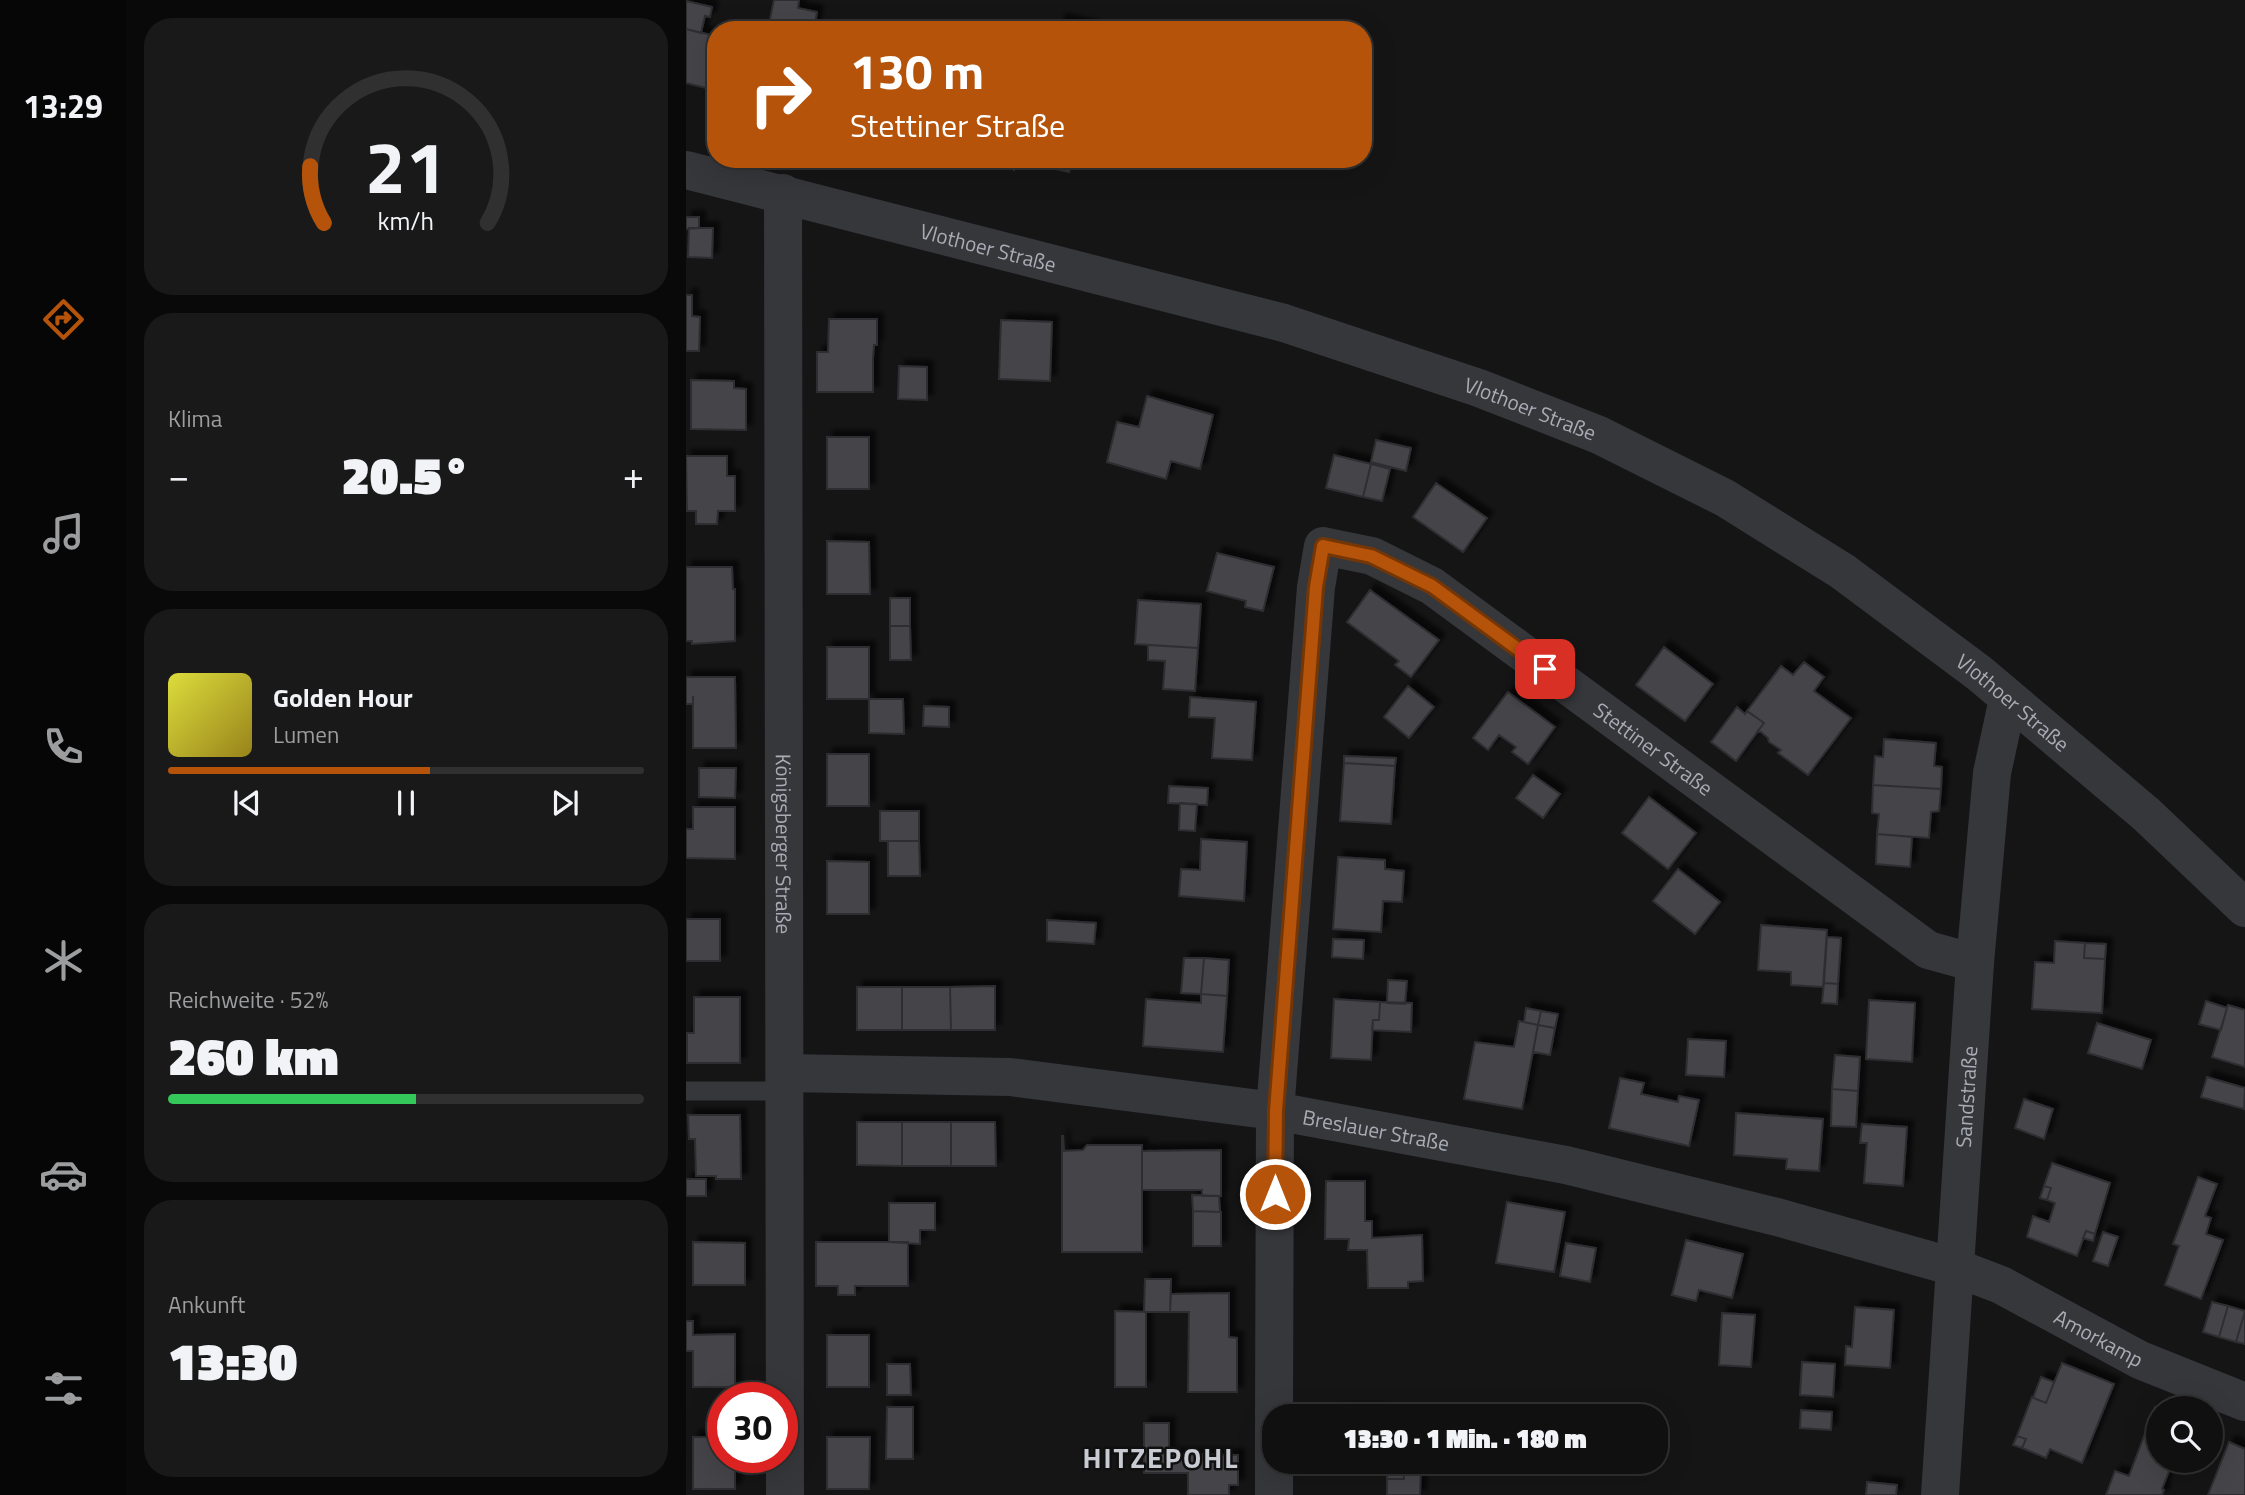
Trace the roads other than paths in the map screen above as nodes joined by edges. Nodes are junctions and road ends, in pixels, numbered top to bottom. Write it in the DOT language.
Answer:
graph roads {
  1 [pos="686,170"];
  2 [pos="783,193"];
  3 [pos="2008,699"];
  4 [pos="2245,908"];
  5 [pos="1975,963"];
  6 [pos="785,1082"];
  7 [pos="686,1091"];
  8 [pos="1276,1111"];
  9 [pos="1954,1267"];
  10 [pos="2245,1402"];
  11 [pos="1274,1404"];
  12 [pos="1274,1474"];
  13 [pos="785,1495"];
  14 [pos="1274,1495"];
  15 [pos="1940,1495"];
  1 -- 2 [label="street, Vlothoer Straße"];
  2 -- 3 [label="street, Vlothoer Straße"];
  2 -- 6 [label="street, Königsberger Straße"];
  3 -- 4 [label="street, Vlothoer Straße"];
  3 -- 5 [label="street, Sandstraße"];
  5 -- 8 [label="street, Stettiner Straße"];
  5 -- 9 [label="street, Sandstraße"];
  6 -- 7 [label="lane"];
  6 -- 8 [label="street, Breslauer Straße"];
  6 -- 13 [label="street, Königsberger Straße"];
  8 -- 9 [label="street, Breslauer Straße"];
  8 -- 11 [label="street"];
  9 -- 10 [label="street, Amorkamp"];
  9 -- 15 [label="street, Sandstraße"];
  12 -- 14 [label="street"];
}
